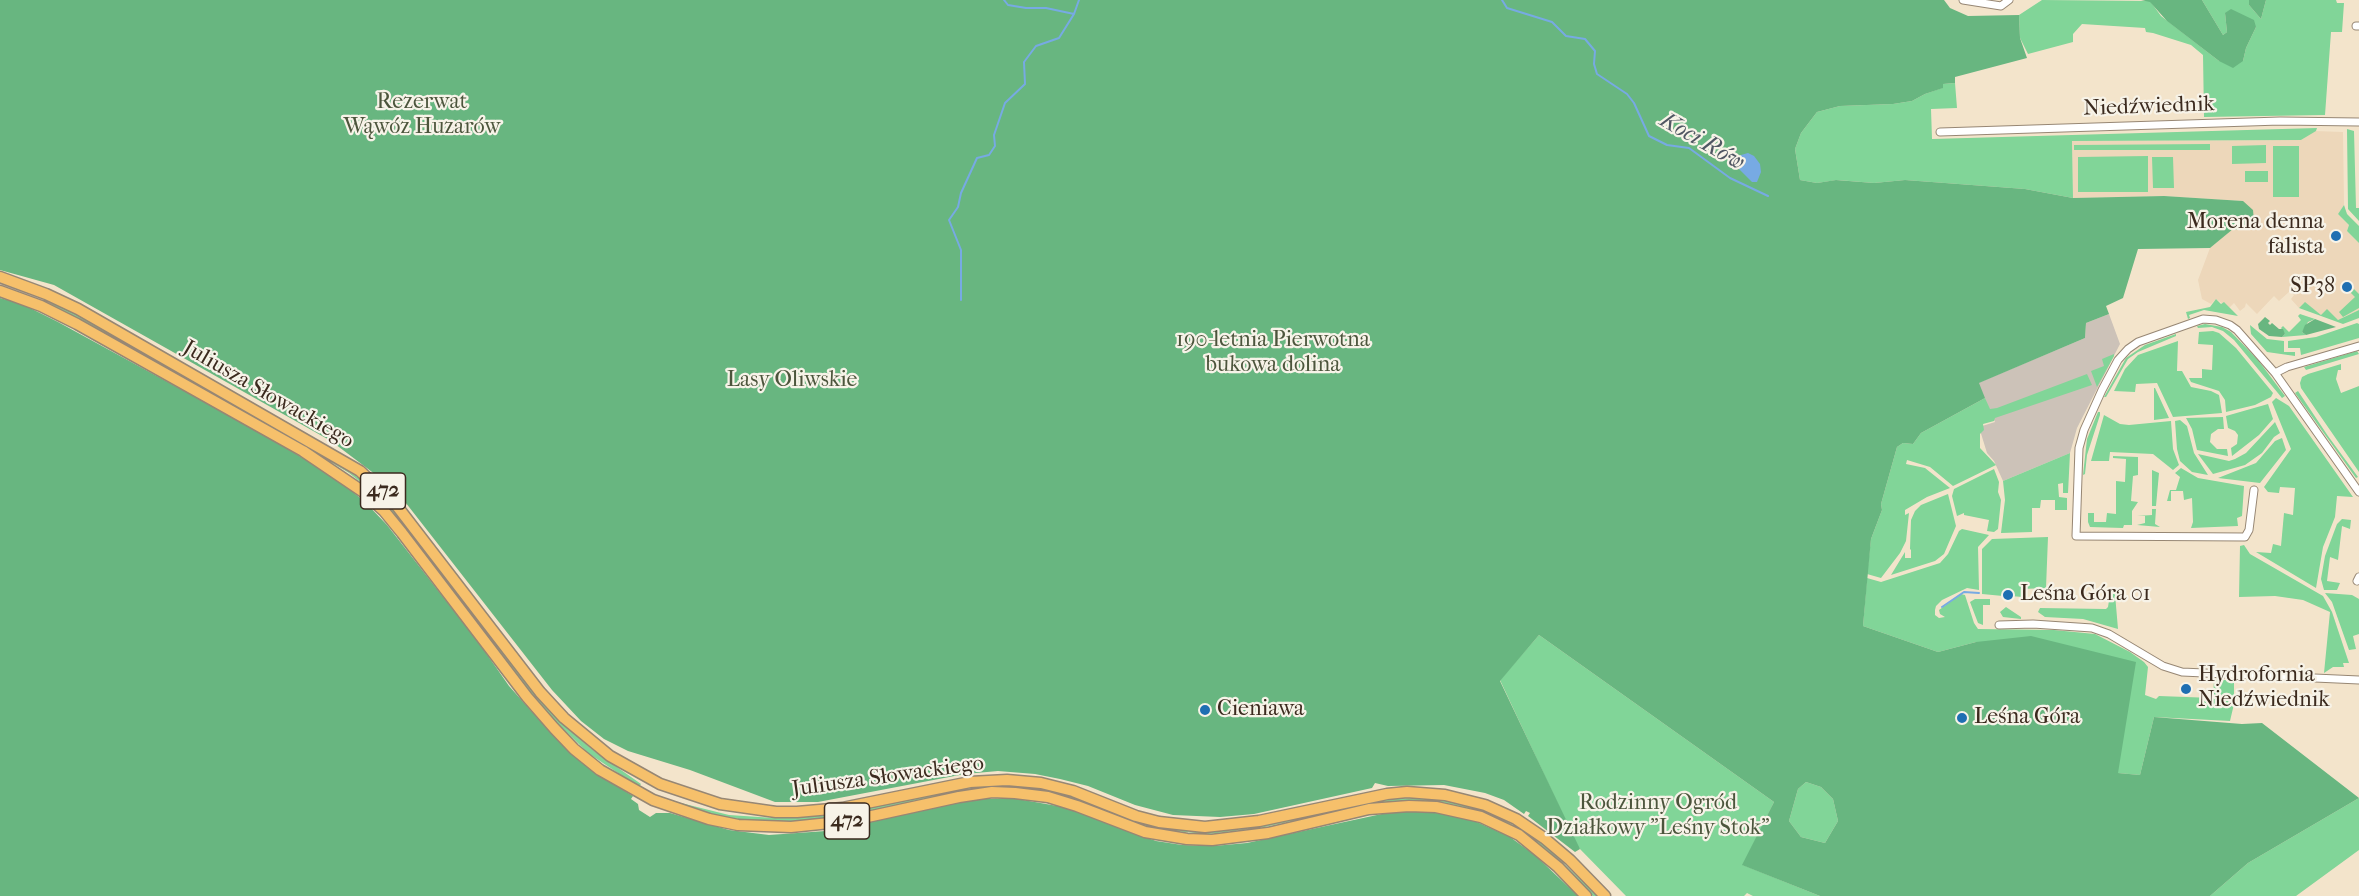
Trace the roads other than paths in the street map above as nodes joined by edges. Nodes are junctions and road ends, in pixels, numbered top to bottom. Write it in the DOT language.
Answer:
graph roads {
  1 [pos="1963,0"];
  2 [pos="2008,2"];
  3 [pos="2359,122"];
  4 [pos="1940,132"];
  5 [pos="0,277"];
  6 [pos="0,291"];
  7 [pos="2359,346"];
  8 [pos="2275,373"];
  9 [pos="2254,490"];
  10 [pos="2359,492"];
  11 [pos="2000,625"];
  12 [pos="2359,680"];
  13 [pos="1586,896"];
  14 [pos="1605,896"];
  1 -- 2 [label="street"];
  3 -- 4 [label="street, Niedźwiednik"];
  5 -- 14 [label="main road, Juliusza Słowackiego / 472"];
  6 -- 13 [label="main road, Juliusza Słowackiego / 472"];
  7 -- 8 [label="street"];
  8 -- 9 [label="street"];
  8 -- 10 [label="street"];
  11 -- 12 [label="street"];
}
